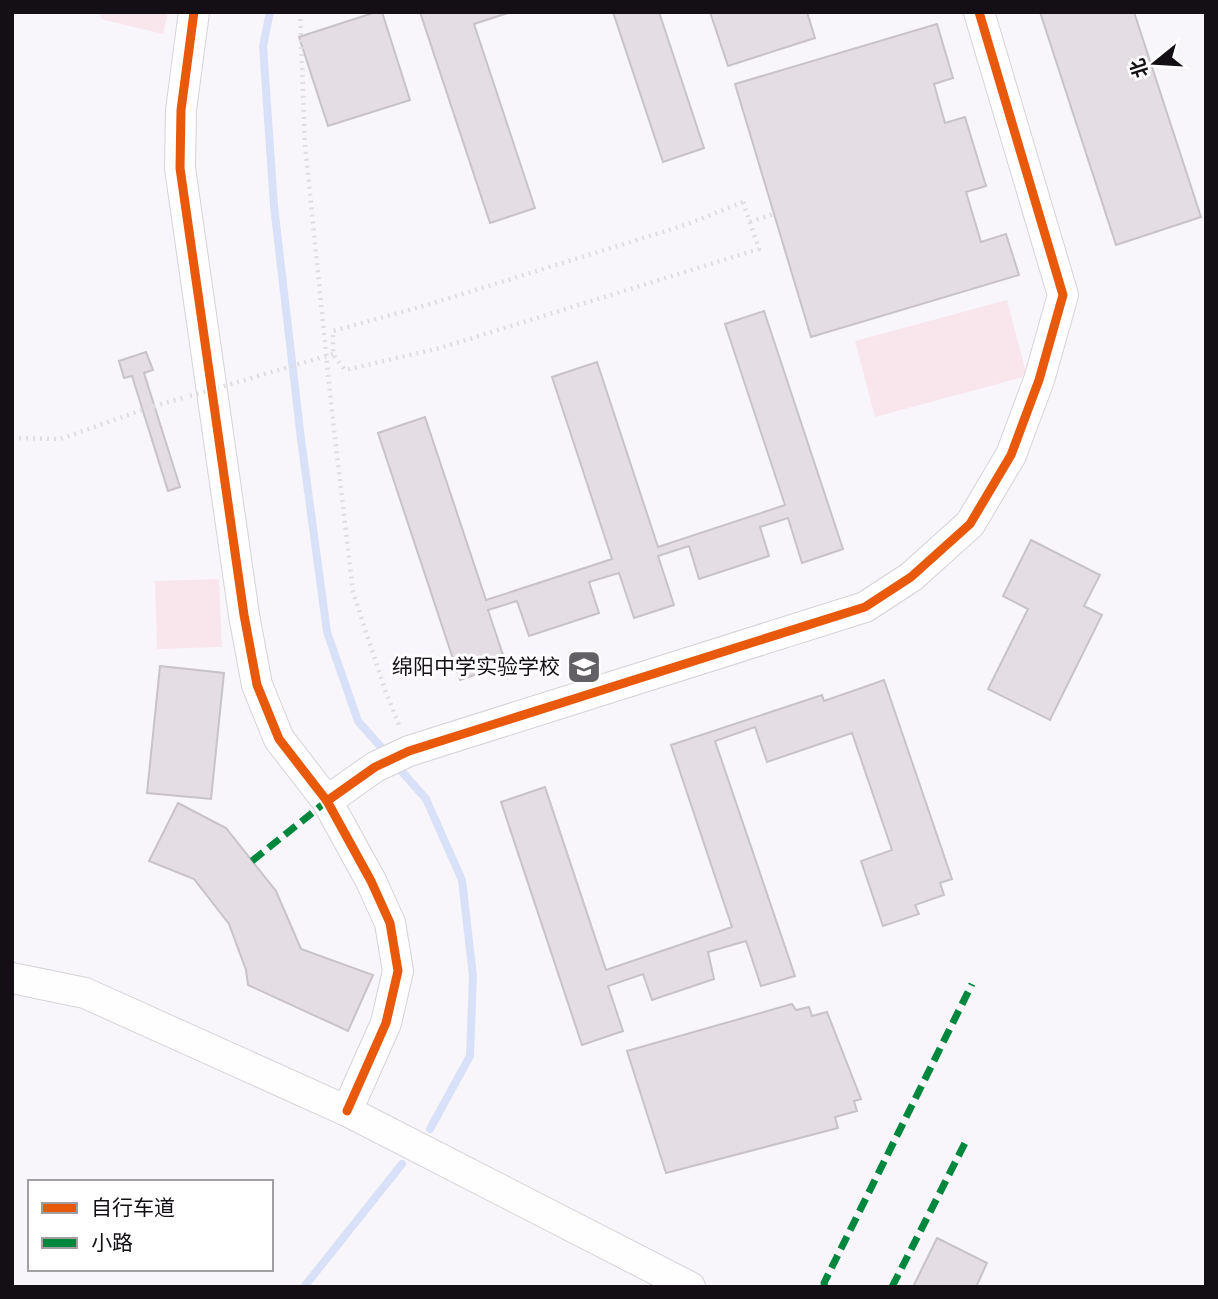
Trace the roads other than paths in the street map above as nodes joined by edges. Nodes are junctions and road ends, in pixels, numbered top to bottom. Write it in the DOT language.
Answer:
graph roads {
  1 [pos="194,12"];
  2 [pos="979,12"];
  3 [pos="327,801"];
  4 [pos="12,978"];
  5 [pos="347,1111"];
  6 [pos="690,1287"];
  1 -- 3 [label="street"];
  2 -- 3 [label="street"];
  3 -- 5 [label="street"];
  4 -- 5 [label="street"];
  5 -- 6 [label="street"];
}
